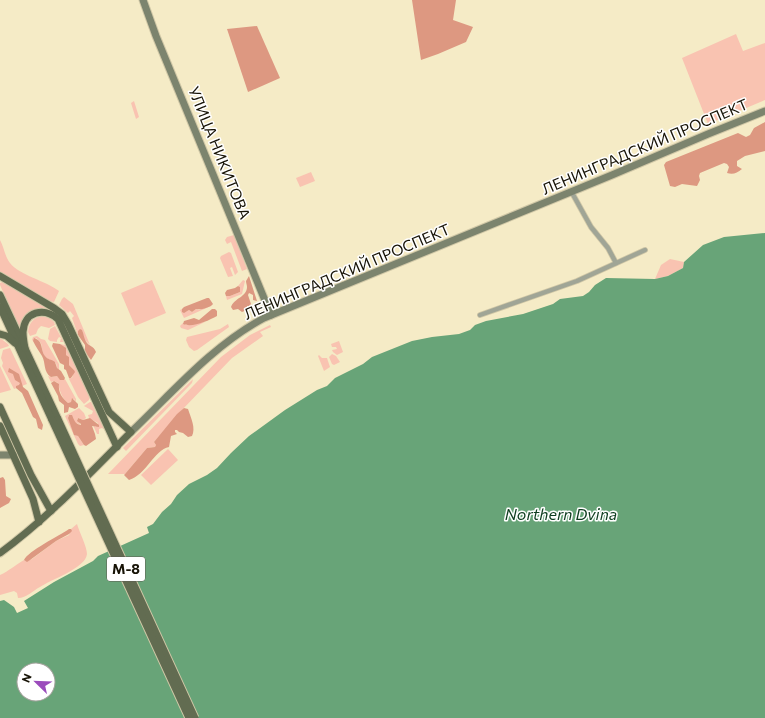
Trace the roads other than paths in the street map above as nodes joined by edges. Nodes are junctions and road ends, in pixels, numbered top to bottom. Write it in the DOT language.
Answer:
graph roads {
  1 [pos="144,0"];
  2 [pos="765,111"];
  3 [pos="571,191"];
  4 [pos="645,250"];
  5 [pos="616,263"];
  6 [pos="0,276"];
  7 [pos="0,295"];
  8 [pos="0,307"];
  9 [pos="271,315"];
  10 [pos="480,315"];
  11 [pos="0,334"];
  12 [pos="23,350"];
  13 [pos="0,407"];
  14 [pos="55,420"];
  15 [pos="0,426"];
  16 [pos="131,432"];
  17 [pos="117,447"];
  18 [pos="0,455"];
  19 [pos="13,455"];
  20 [pos="52,511"];
  21 [pos="39,522"];
  22 [pos="0,552"];
  23 [pos="189,718"];
  24 [pos="195,718"];
  1 -- 9 [label="main road, УЛИЦА НИКИТОВА"];
  2 -- 3 [label="main road, ЛЕНИНГРАДСКИЙ ПРОСПЕКТ"];
  3 -- 5 [label="street"];
  3 -- 9 [label="main road, ЛЕНИНГРАДСКИЙ ПРОСПЕКТ"];
  4 -- 5 [label="street"];
  5 -- 10 [label="street"];
  6 -- 16 [label="main road"];
  7 -- 12 [label="main road"];
  8 -- 12 [label="main road"];
  9 -- 16 [label="main road, ЛЕНИНГРАДСКИЙ ПРОСПЕКТ"];
  11 -- 12 [label="main road"];
  12 -- 14 [label="main road, М-8"];
  12 -- 17 [label="main road"];
  13 -- 20 [label="main road"];
  14 -- 23 [label="main road, М-8, bridge"];
  14 -- 24 [label="main road, М-8, bridge"];
  15 -- 19 [label="main road"];
  16 -- 17 [label="main road, ЛЕНИНГРАДСКИЙ ПРОСПЕКТ"];
  17 -- 20 [label="main road, ЛЕНИНГРАДСКИЙ ПРОСПЕКТ"];
  18 -- 19 [label="main road"];
  19 -- 21 [label="main road"];
  20 -- 21 [label="main road, ЛЕНИНГРАДСКИЙ ПРОСПЕКТ"];
  21 -- 22 [label="main road, ЛЕНИНГРАДСКИЙ ПРОСПЕКТ"];
}
